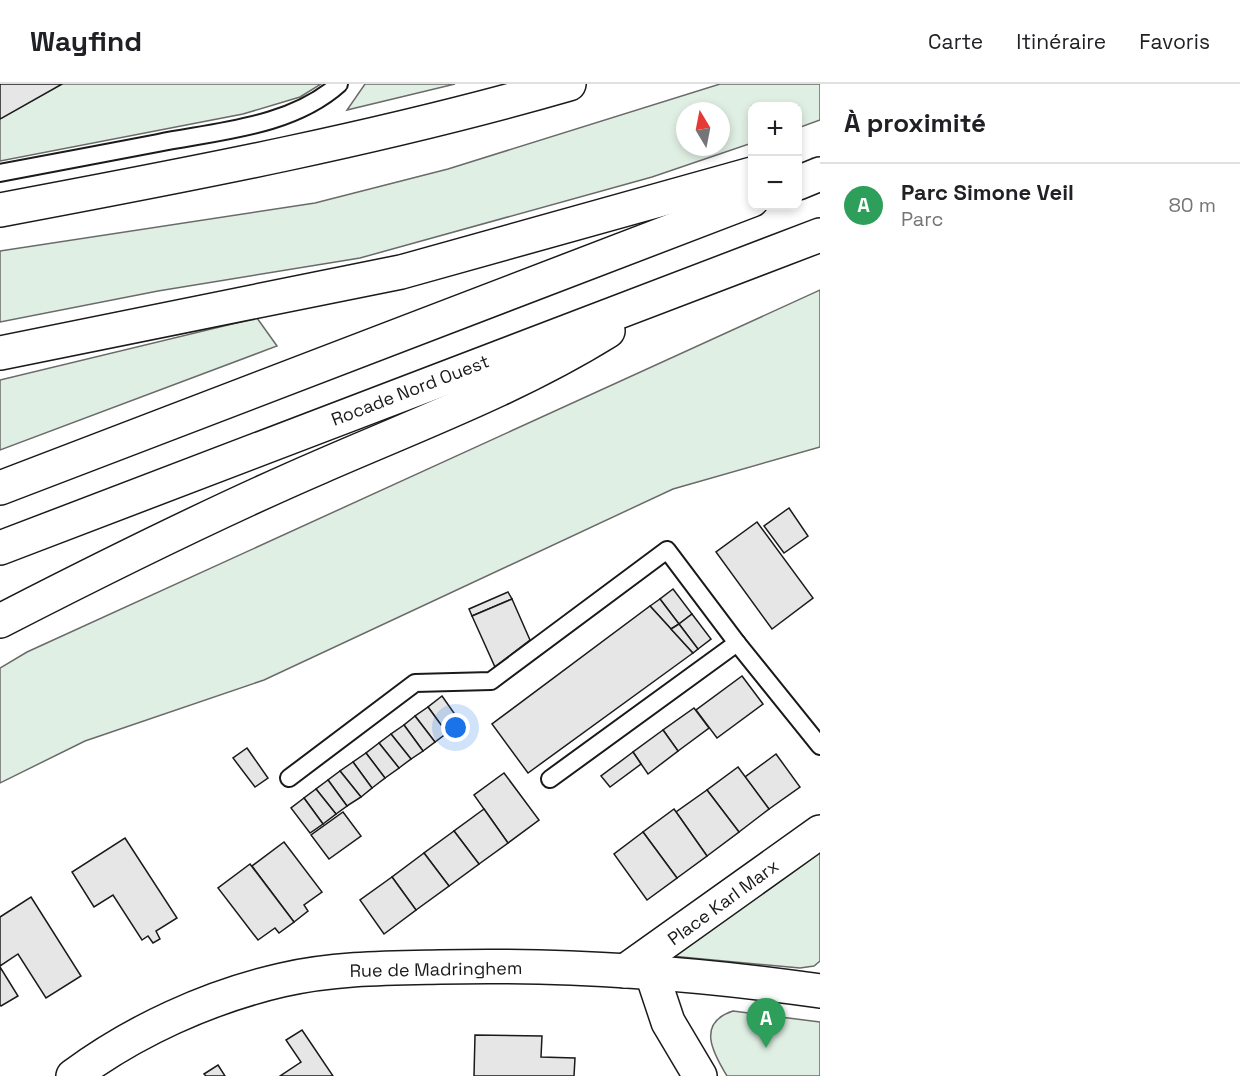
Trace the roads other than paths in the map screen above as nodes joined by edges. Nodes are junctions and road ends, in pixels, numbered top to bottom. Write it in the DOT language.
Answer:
graph roads {
  1 [pos="339,84"];
  2 [pos="569,84"];
  3 [pos="820,152"];
  4 [pos="802,158"];
  5 [pos="0,173"];
  6 [pos="820,174"];
  7 [pos="748,175"];
  8 [pos="802,181"];
  9 [pos="748,202"];
  10 [pos="0,210"];
  11 [pos="820,235"];
  12 [pos="670,291"];
  13 [pos="0,353"];
  14 [pos="0,488"];
  15 [pos="0,548"];
  16 [pos="0,621"];
  17 [pos="736,643"];
  18 [pos="820,746"];
  19 [pos="289,778"];
  20 [pos="550,779"];
  21 [pos="820,832"];
  22 [pos="639,972"];
  23 [pos="820,991"];
  24 [pos="73,1076"];
  25 [pos="700,1076"];
  1 -- 5 [label="lane"];
  2 -- 10 [label="main road"];
  3 -- 4 [label="main road"];
  6 -- 8 [label="main road"];
  7 -- 13 [label="main road"];
  9 -- 14 [label="main road"];
  11 -- 12 [label="main road, Rocade Nord Ouest"];
  12 -- 15 [label="main road, Rocade Nord Ouest"];
  12 -- 16 [label="main road"];
  17 -- 18 [label="lane"];
  17 -- 19 [label="lane"];
  17 -- 20 [label="lane"];
  21 -- 22 [label="main road, Place Karl Marx"];
  22 -- 23 [label="main road, Rue de Madringhem"];
  22 -- 24 [label="main road, Rue de Madringhem"];
  22 -- 25 [label="main road"];
}
